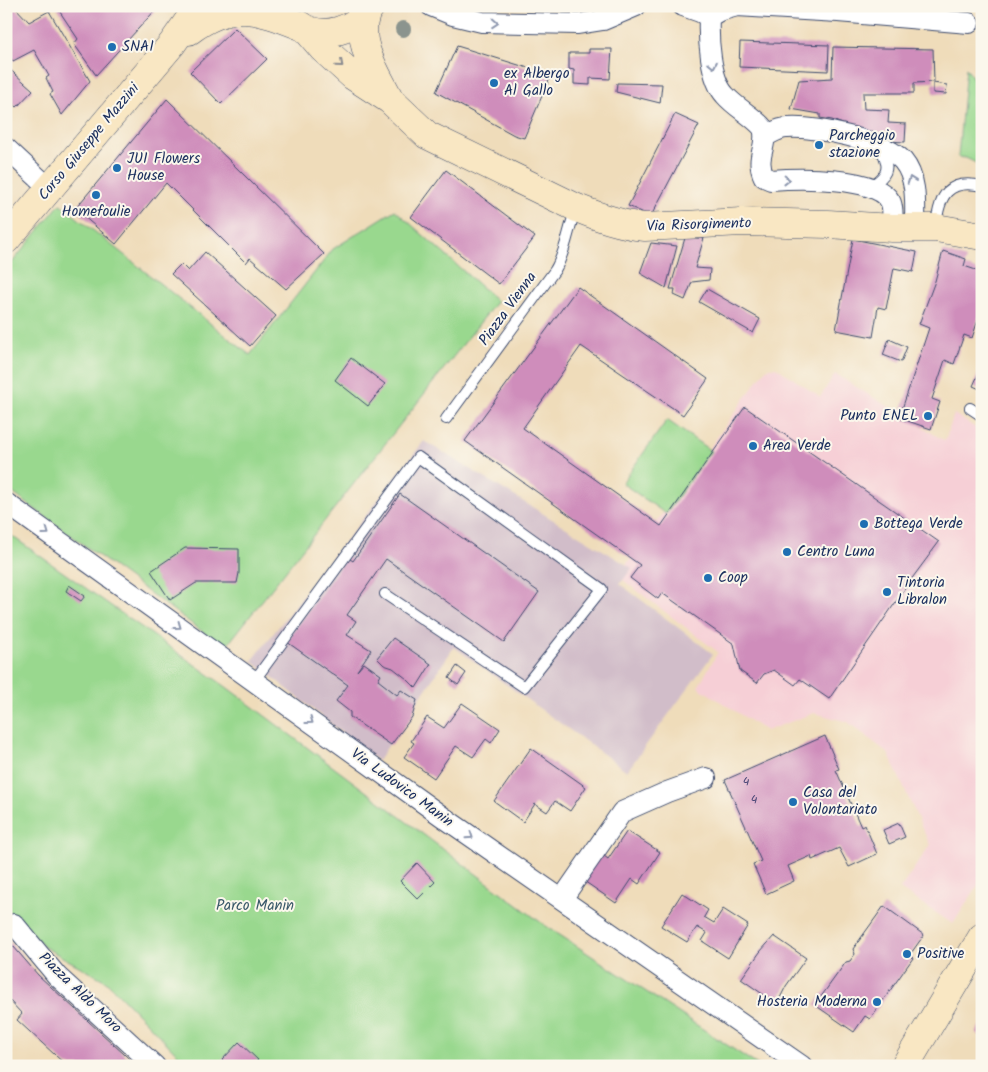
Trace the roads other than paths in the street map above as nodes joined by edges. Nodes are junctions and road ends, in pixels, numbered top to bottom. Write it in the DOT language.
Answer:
graph roads {
  1 [pos="203,6"];
  2 [pos="282,6"];
  3 [pos="431,6"];
  4 [pos="636,6"];
  5 [pos="683,6"];
  6 [pos="371,9"];
  7 [pos="709,17"];
  8 [pos="976,24"];
  9 [pos="304,28"];
  10 [pos="172,44"];
  11 [pos="390,100"];
  12 [pos="766,136"];
  13 [pos="879,146"];
  14 [pos="9,156"];
  15 [pos="869,186"];
  16 [pos="982,186"];
  17 [pos="49,188"];
  18 [pos="577,208"];
  19 [pos="915,228"];
  20 [pos="982,236"];
  21 [pos="6,240"];
  22 [pos="970,408"];
  23 [pos="982,416"];
  24 [pos="446,418"];
  25 [pos="6,503"];
  26 [pos="385,594"];
  27 [pos="254,681"];
  28 [pos="706,778"];
  29 [pos="562,899"];
  30 [pos="10,927"];
  31 [pos="979,946"];
  32 [pos="155,1066"];
  33 [pos="802,1066"];
  34 [pos="905,1066"];
  1 -- 10 [label="street, Corso Giuseppe Mazzini"];
  2 -- 9 [label="street"];
  3 -- 4 [label="street, one-way"];
  5 -- 7 [label="street"];
  6 -- 9 [label="street, Corso Giuseppe Mazzini"];
  6 -- 11 [label="street"];
  7 -- 8 [label="street"];
  7 -- 12 [label="street, one-way"];
  9 -- 10 [label="street, Corso Giuseppe Mazzini"];
  9 -- 11 [label="street, one-way"];
  10 -- 17 [label="street, Corso Giuseppe Mazzini"];
  11 -- 18 [label="street, Via Risorgimento"];
  12 -- 13 [label="street"];
  12 -- 15 [label="street, one-way"];
  13 -- 15 [label="lane"];
  19 -- 13 [label="street, one-way"];
  14 -- 17 [label="street"];
  15 -- 19 [label="street"];
  16 -- 19 [label="lane"];
  17 -- 21 [label="street, Corso Giuseppe Mazzini"];
  18 -- 19 [label="street, Via Risorgimento"];
  18 -- 24 [label="lane, Piazza Vienna"];
  19 -- 20 [label="street, Via Risorgimento"];
  22 -- 23 [label="lane"];
  25 -- 27 [label="street, Via Ludovico Manin, one-way"];
  26 -- 27 [label="lane"];
  27 -- 29 [label="street, Via Ludovico Manin, one-way"];
  28 -- 29 [label="street"];
  29 -- 33 [label="street, Via Ludovico Manin"];
  30 -- 32 [label="street, Piazza Aldo Moro"];
  31 -- 34 [label="street"];
}
